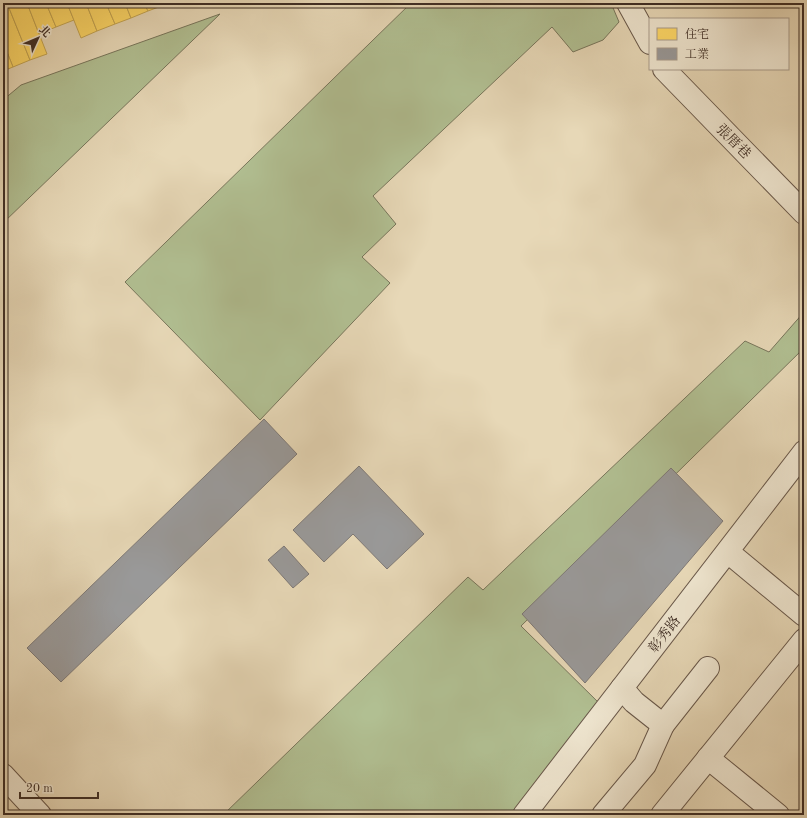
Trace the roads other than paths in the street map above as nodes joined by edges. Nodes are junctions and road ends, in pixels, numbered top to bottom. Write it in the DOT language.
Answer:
graph roads {
  1 [pos="628,3"];
  2 [pos="649,41"];
  3 [pos="665,70"];
  4 [pos="804,213"];
  5 [pos="804,452"];
  6 [pos="728,552"];
  7 [pos="804,615"];
  8 [pos="804,640"];
  9 [pos="708,668"];
  10 [pos="622,688"];
  11 [pos="663,725"];
  12 [pos="708,758"];
  13 [pos="3,776"];
  14 [pos="40,815"];
  15 [pos="524,815"];
  16 [pos="603,815"];
  17 [pos="662,815"];
  18 [pos="778,815"];
  1 -- 2 [label="street"];
  3 -- 4 [label="street, 張厝巷"];
  5 -- 6 [label="street, 彰秀路"];
  6 -- 7 [label="street"];
  6 -- 10 [label="street, 彰秀路"];
  8 -- 12 [label="street"];
  9 -- 11 [label="street"];
  10 -- 11 [label="street"];
  10 -- 15 [label="street, 彰秀路"];
  11 -- 16 [label="street"];
  12 -- 17 [label="street"];
  12 -- 18 [label="street"];
  13 -- 14 [label="street"];
}
